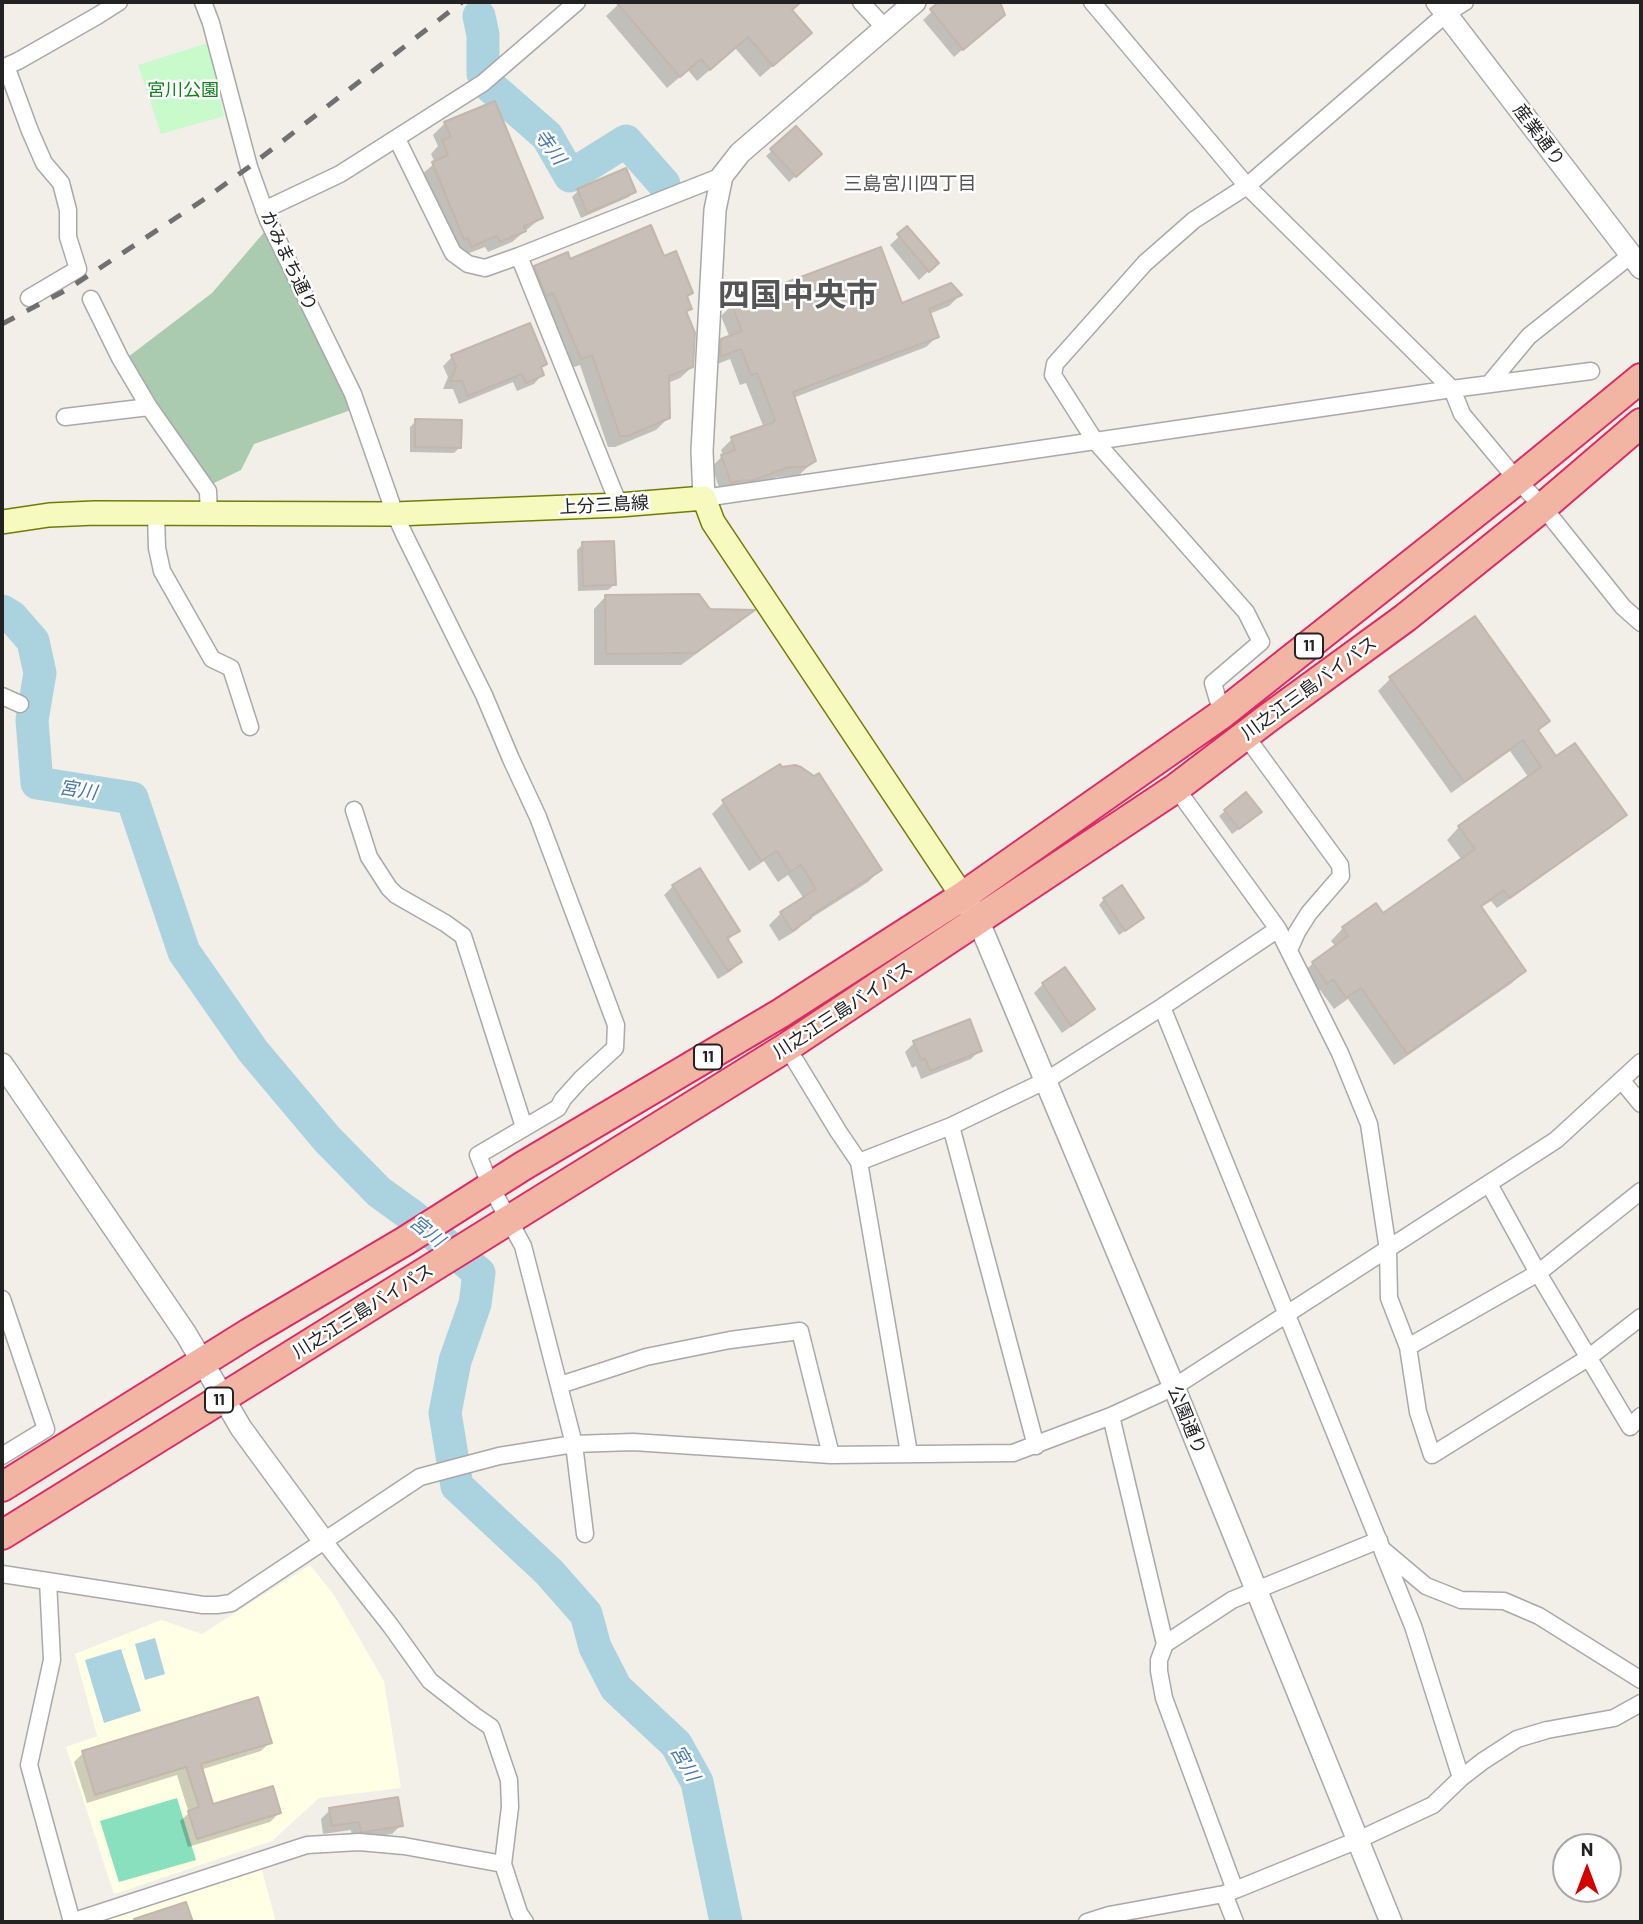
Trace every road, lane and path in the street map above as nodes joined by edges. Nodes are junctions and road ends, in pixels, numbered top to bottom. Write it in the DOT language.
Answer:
graph roads {
  1 [pos="118,2"];
  2 [pos="203,2"];
  3 [pos="577,2"];
  4 [pos="861,2"];
  5 [pos="915,2"];
  6 [pos="1092,2"];
  7 [pos="1465,2"];
  8 [pos="1442,8"];
  9 [pos="885,28"];
  10 [pos="4,67"];
  11 [pos="397,139"];
  12 [pos="722,176"];
  13 [pos="1247,186"];
  14 [pos="264,209"];
  15 [pos="519,256"];
  16 [pos="1636,261"];
  17 [pos="29,298"];
  18 [pos="91,299"];
  19 [pos="1591,371"];
  20 [pos="1641,378"];
  21 [pos="1489,384"];
  22 [pos="1452,389"];
  23 [pos="149,407"];
  24 [pos="65,417"];
  25 [pos="1641,423"];
  26 [pos="1095,441"];
  27 [pos="1517,480"];
  28 [pos="704,498"];
  29 [pos="619,505"];
  30 [pos="1544,507"];
  31 [pos="156,514"];
  32 [pos="209,514"];
  33 [pos="395,514"];
  34 [pos="2,522"];
  35 [pos="1641,623"];
  36 [pos="2,696"];
  37 [pos="20,704"];
  38 [pos="1222,714"];
  39 [pos="250,727"];
  40 [pos="1245,735"];
  41 [pos="1176,788"];
  42 [pos="354,810"];
  43 [pos="963,896"];
  44 [pos="978,920"];
  45 [pos="1278,929"];
  46 [pos="1289,950"];
  47 [pos="1162,1007"];
  48 [pos="787,1047"];
  49 [pos="1641,1062"];
  50 [pos="2,1064"];
  51 [pos="1047,1080"];
  52 [pos="1622,1081"];
  53 [pos="1641,1104"];
  54 [pos="951,1126"];
  55 [pos="524,1127"];
  56 [pos="859,1162"];
  57 [pos="1489,1184"];
  58 [pos="491,1187"];
  59 [pos="1641,1191"];
  60 [pos="508,1220"];
  61 [pos="1388,1250"];
  62 [pos="1538,1273"];
  63 [pos="2,1299"];
  64 [pos="1288,1314"];
  65 [pos="1641,1317"];
  66 [pos="2,1345"];
  67 [pos="1408,1347"];
  68 [pos="19,1350"];
  69 [pos="1588,1359"];
  70 [pos="203,1361"];
  71 [pos="560,1385"];
  72 [pos="1174,1387"];
  73 [pos="223,1397"];
  74 [pos="1111,1416"];
  75 [pos="1641,1416"];
  76 [pos="574,1444"];
  77 [pos="1036,1446"];
  78 [pos="909,1453"];
  79 [pos="831,1455"];
  80 [pos="2,1456"];
  81 [pos="2,1487"];
  82 [pos="585,1534"];
  83 [pos="2,1535"];
  84 [pos="323,1540"];
  85 [pos="1380,1545"];
  86 [pos="2,1574"];
  87 [pos="48,1581"];
  88 [pos="1256,1590"];
  89 [pos="1165,1644"];
  90 [pos="1641,1680"];
  91 [pos="1641,1703"];
  92 [pos="1461,1778"];
  93 [pos="1358,1840"];
  94 [pos="503,1864"];
  95 [pos="1229,1892"];
  96 [pos="89,1919"];
  97 [pos="71,1922"];
  98 [pos="525,1922"];
  99 [pos="1087,1922"];
  100 [pos="1235,1922"];
  101 [pos="1391,1922"];
  1 -- 10 [label="street"];
  2 -- 14 [label="street, かみまち通り"];
  3 -- 11 [label="street"];
  4 -- 9 [label="street"];
  5 -- 9 [label="street"];
  6 -- 13 [label="street"];
  7 -- 8 [label="street"];
  8 -- 13 [label="street"];
  8 -- 16 [label="street, 産業通り"];
  9 -- 12 [label="street"];
  10 -- 17 [label="street"];
  11 -- 14 [label="street"];
  11 -- 15 [label="street"];
  12 -- 15 [label="street"];
  12 -- 28 [label="street"];
  13 -- 22 [label="street"];
  13 -- 26 [label="street"];
  14 -- 33 [label="street, かみまち通り"];
  15 -- 29 [label="street"];
  16 -- 21 [label="street"];
  18 -- 23 [label="street"];
  19 -- 21 [label="street"];
  20 -- 27 [label="highway, 川之江三島バイパス / 11"];
  21 -- 22 [label="street"];
  22 -- 26 [label="street"];
  22 -- 27 [label="street"];
  23 -- 24 [label="street"];
  23 -- 32 [label="street"];
  25 -- 30 [label="highway, 川之江三島バイパス / 11"];
  26 -- 28 [label="street"];
  26 -- 38 [label="street"];
  27 -- 30 [label="street"];
  27 -- 38 [label="highway, 川之江三島バイパス / 11"];
  28 -- 29 [label="main road, 上分三島線"];
  28 -- 43 [label="main road"];
  29 -- 33 [label="main road, 上分三島線"];
  30 -- 35 [label="street"];
  30 -- 40 [label="highway, 川之江三島バイパス / 11"];
  31 -- 32 [label="main road, 上分三島線"];
  31 -- 34 [label="main road, 上分三島線"];
  31 -- 39 [label="street"];
  32 -- 33 [label="main road, 上分三島線"];
  33 -- 55 [label="street, かみまち通り"];
  36 -- 37 [label="street"];
  38 -- 43 [label="highway, 川之江三島バイパス / 11"];
  40 -- 41 [label="highway, 川之江三島バイパス / 11"];
  40 -- 46 [label="street"];
  41 -- 44 [label="highway, 川之江三島バイパス / 11"];
  41 -- 45 [label="street"];
  42 -- 55 [label="street"];
  43 -- 44 [label="main road"];
  43 -- 58 [label="highway, 川之江三島バイパス / 11"];
  44 -- 48 [label="highway, 川之江三島バイパス / 11"];
  44 -- 51 [label="street, 公園通り"];
  45 -- 46 [label="street"];
  45 -- 47 [label="street"];
  46 -- 61 [label="street"];
  47 -- 51 [label="street"];
  47 -- 64 [label="street"];
  48 -- 56 [label="street"];
  48 -- 60 [label="highway, 川之江三島バイパス / 11"];
  49 -- 52 [label="street"];
  50 -- 70 [label="street"];
  51 -- 54 [label="street"];
  51 -- 72 [label="street, 公園通り"];
  52 -- 53 [label="street"];
  52 -- 57 [label="street"];
  54 -- 56 [label="street"];
  54 -- 77 [label="street"];
  55 -- 58 [label="street, かみまち通り"];
  56 -- 78 [label="street"];
  57 -- 61 [label="street"];
  57 -- 62 [label="street"];
  58 -- 60 [label="street"];
  58 -- 70 [label="highway, 川之江三島バイパス / 11"];
  59 -- 62 [label="street"];
  60 -- 71 [label="street"];
  60 -- 73 [label="highway, 川之江三島バイパス / 11"];
  61 -- 64 [label="street"];
  61 -- 67 [label="street"];
  62 -- 67 [label="street"];
  62 -- 69 [label="street"];
  63 -- 68 [label="street"];
  64 -- 72 [label="street"];
  64 -- 85 [label="street"];
  65 -- 69 [label="street"];
  66 -- 68 [label="street"];
  67 -- 69 [label="street"];
  68 -- 80 [label="street"];
  69 -- 75 [label="street"];
  70 -- 73 [label="street"];
  70 -- 81 [label="highway, 川之江三島バイパス / 11"];
  71 -- 76 [label="street"];
  71 -- 79 [label="street"];
  72 -- 74 [label="street"];
  72 -- 88 [label="street, 公園通り"];
  73 -- 83 [label="highway, 川之江三島バイパス / 11"];
  73 -- 84 [label="street"];
  74 -- 77 [label="street"];
  74 -- 89 [label="street"];
  76 -- 79 [label="street"];
  76 -- 82 [label="street"];
  76 -- 84 [label="street"];
  77 -- 78 [label="street"];
  78 -- 79 [label="street"];
  84 -- 87 [label="street"];
  84 -- 94 [label="street"];
  85 -- 88 [label="street"];
  85 -- 90 [label="street"];
  85 -- 92 [label="street"];
  86 -- 87 [label="street"];
  87 -- 97 [label="street"];
  88 -- 89 [label="street"];
  88 -- 93 [label="street, 公園通り"];
  89 -- 95 [label="street"];
  91 -- 92 [label="street"];
  92 -- 93 [label="street"];
  93 -- 95 [label="street"];
  93 -- 101 [label="street, 公園通り"];
  94 -- 96 [label="street"];
  94 -- 98 [label="street"];
  95 -- 99 [label="street"];
  95 -- 100 [label="street"];
  96 -- 97 [label="street"];
}
